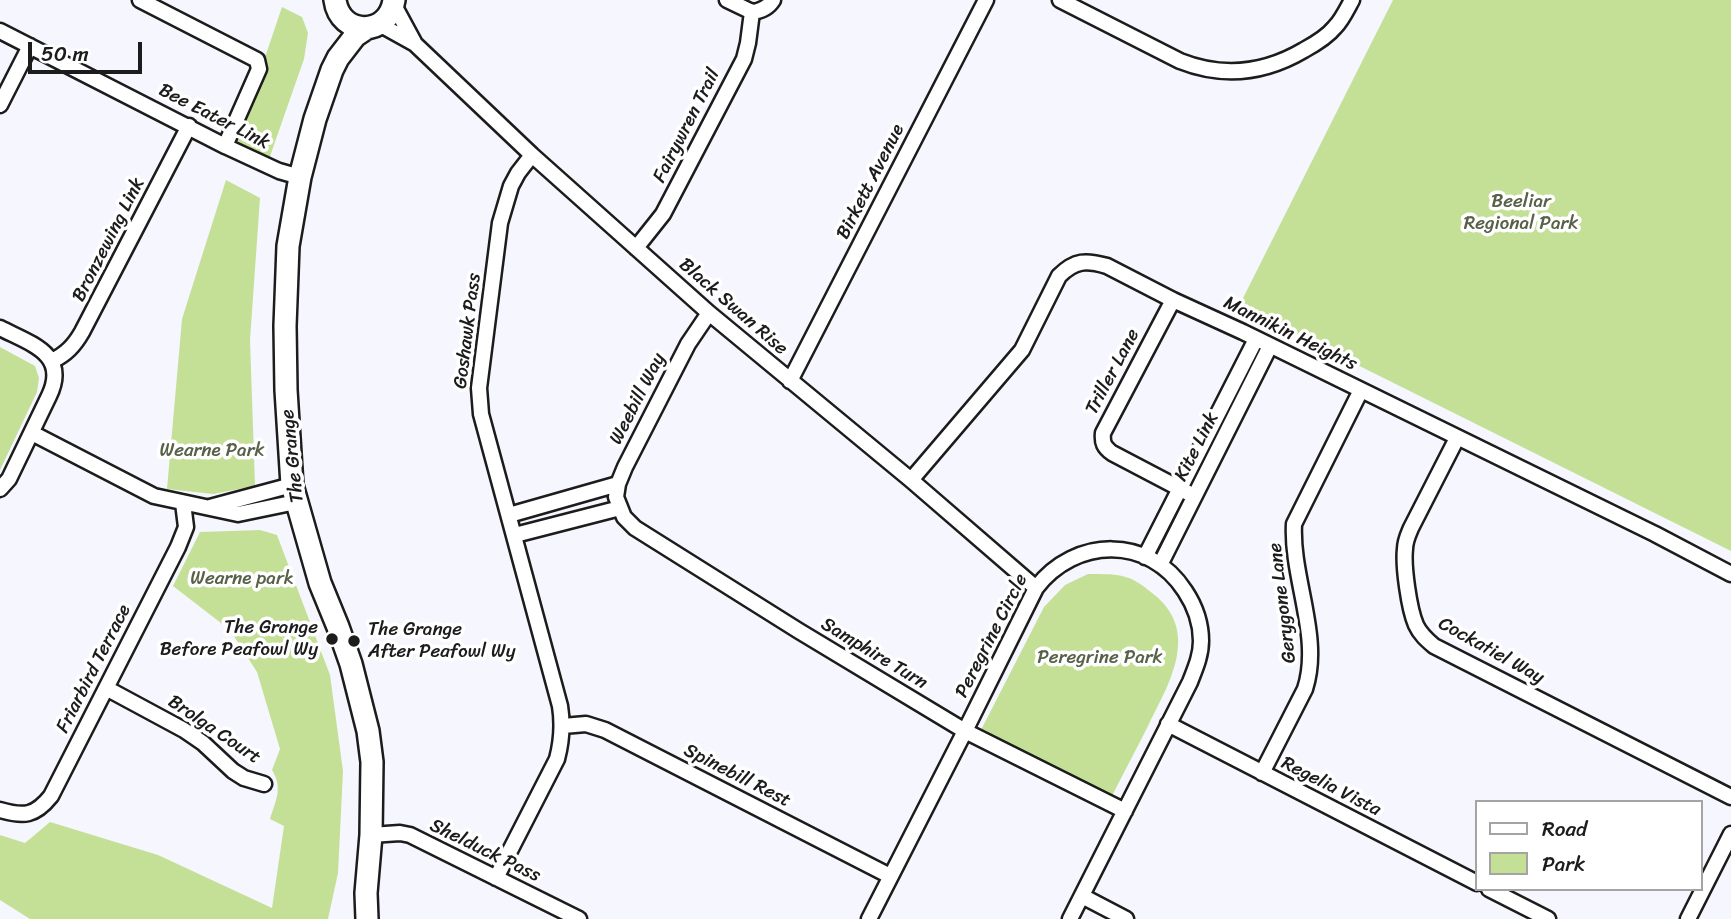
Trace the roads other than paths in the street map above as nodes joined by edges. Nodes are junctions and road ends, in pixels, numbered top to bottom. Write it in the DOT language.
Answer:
graph roads {
  1 [pos="140,0"];
  2 [pos="727,0"];
  3 [pos="773,0"];
  4 [pos="986,0"];
  5 [pos="1060,0"];
  6 [pos="1352,0"];
  7 [pos="394,3"];
  8 [pos="338,9"];
  9 [pos="752,12"];
  10 [pos="373,26"];
  11 [pos="0,31"];
  12 [pos="415,44"];
  13 [pos="30,47"];
  14 [pos="338,58"];
  15 [pos="0,105"];
  16 [pos="189,126"];
  17 [pos="225,146"];
  18 [pos="532,155"];
  19 [pos="300,177"];
  20 [pos="635,248"];
  21 [pos="1173,300"];
  22 [pos="709,313"];
  23 [pos="0,328"];
  24 [pos="1256,339"];
  25 [pos="1270,346"];
  26 [pos="52,361"];
  27 [pos="790,381"];
  28 [pos="1361,390"];
  29 [pos="32,433"];
  30 [pos="1457,438"];
  31 [pos="911,480"];
  32 [pos="618,484"];
  33 [pos="0,489"];
  34 [pos="1180,489"];
  35 [pos="294,494"];
  36 [pos="1194,496"];
  37 [pos="183,503"];
  38 [pos="620,508"];
  39 [pos="509,515"];
  40 [pos="515,535"];
  41 [pos="1144,556"];
  42 [pos="1160,565"];
  43 [pos="1731,574"];
  44 [pos="1036,588"];
  45 [pos="106,688"];
  46 [pos="1168,724"];
  47 [pos="563,726"];
  48 [pos="965,731"];
  49 [pos="1262,773"];
  50 [pos="264,784"];
  51 [pos="1731,797"];
  52 [pos="0,810"];
  53 [pos="1125,811"];
  54 [pos="1731,834"];
  55 [pos="371,835"];
  56 [pos="890,876"];
  57 [pos="496,878"];
  58 [pos="1476,882"];
  59 [pos="1703,889"];
  60 [pos="1493,891"];
  61 [pos="1702,891"];
  62 [pos="366,893"];
  63 [pos="1082,896"];
  64 [pos="357,919"];
  65 [pos="367,919"];
  66 [pos="579,919"];
  67 [pos="869,919"];
  68 [pos="1070,919"];
  69 [pos="1126,919"];
  70 [pos="1548,919"];
  71 [pos="1688,919"];
  1 -- 17 [label="street"];
  2 -- 9 [label="street"];
  3 -- 9 [label="street"];
  4 -- 27 [label="street, Birkett Avenue"];
  5 -- 6 [label="street"];
  7 -- 10 [label="street, The Grange"];
  7 -- 12 [label="street, Black Swan Rise"];
  8 -- 10 [label="street"];
  8 -- 14 [label="street, The Grange"];
  9 -- 20 [label="street, Fairywren Trail"];
  10 -- 12 [label="street, Black Swan Rise"];
  10 -- 14 [label="street, The Grange"];
  11 -- 13 [label="street, Bee Eater Link"];
  12 -- 18 [label="street, Black Swan Rise"];
  13 -- 15 [label="street"];
  13 -- 16 [label="street, Bee Eater Link"];
  14 -- 19 [label="street, The Grange"];
  16 -- 17 [label="street, Bee Eater Link"];
  16 -- 26 [label="street, Bronzewing Link"];
  17 -- 19 [label="street, Bee Eater Link"];
  18 -- 20 [label="street, Black Swan Rise"];
  18 -- 39 [label="street, Goshawk Pass"];
  19 -- 35 [label="street, The Grange"];
  20 -- 22 [label="street, Black Swan Rise"];
  21 -- 24 [label="street, Mannikin Heights"];
  21 -- 31 [label="street, Mannikin Heights"];
  21 -- 34 [label="street, Triller Lane"];
  22 -- 27 [label="street, Black Swan Rise"];
  22 -- 32 [label="street, Weebill Way"];
  23 -- 26 [label="street"];
  24 -- 25 [label="street, Mannikin Heights"];
  24 -- 34 [label="street, Kite Link"];
  25 -- 28 [label="street, Mannikin Heights"];
  25 -- 36 [label="street, Kite Link"];
  26 -- 29 [label="street"];
  27 -- 31 [label="street, Black Swan Rise"];
  28 -- 30 [label="street, Mannikin Heights"];
  28 -- 49 [label="street, Gerygone Lane"];
  29 -- 33 [label="street"];
  29 -- 37 [label="street"];
  30 -- 43 [label="street, Mannikin Heights"];
  30 -- 51 [label="street, Cockatiel Way"];
  31 -- 44 [label="street, Black Swan Rise"];
  32 -- 38 [label="street"];
  32 -- 39 [label="street"];
  34 -- 36 [label="street, Triller Lane"];
  34 -- 41 [label="street, Kite Link"];
  35 -- 37 [label="street"];
  35 -- 55 [label="street, The Grange"];
  36 -- 42 [label="street, Kite Link"];
  37 -- 45 [label="street, Friarbird Terrace"];
  38 -- 40 [label="street"];
  38 -- 48 [label="street, Samphire Turn"];
  39 -- 40 [label="street, Goshawk Pass"];
  40 -- 47 [label="street, Goshawk Pass"];
  41 -- 42 [label="street, Peregrine Circle"];
  41 -- 44 [label="street, Peregrine Circle"];
  42 -- 46 [label="street, Peregrine Circle"];
  44 -- 48 [label="street, Peregrine Circle"];
  45 -- 50 [label="street, Brolga Court"];
  45 -- 52 [label="street, Friarbird Terrace"];
  46 -- 49 [label="street, Regelia Vista"];
  46 -- 53 [label="street, Peregrine Circle"];
  47 -- 56 [label="street, Spinebill Rest"];
  47 -- 57 [label="street, Goshawk Pass"];
  48 -- 53 [label="street, Samphire Turn"];
  48 -- 56 [label="street, Peregrine Circle"];
  49 -- 58 [label="street, Regelia Vista"];
  53 -- 63 [label="street, Peregrine Circle"];
  54 -- 59 [label="street"];
  55 -- 57 [label="street, Shelduck Pass"];
  55 -- 62 [label="street, The Grange"];
  56 -- 67 [label="street, Peregrine Circle"];
  57 -- 66 [label="street, Shelduck Pass"];
  60 -- 70 [label="street"];
  61 -- 71 [label="street"];
  62 -- 64 [label="street, The Grange"];
  62 -- 65 [label="street, The Grange"];
  63 -- 68 [label="street, Peregrine Circle"];
  63 -- 69 [label="street"];
}
